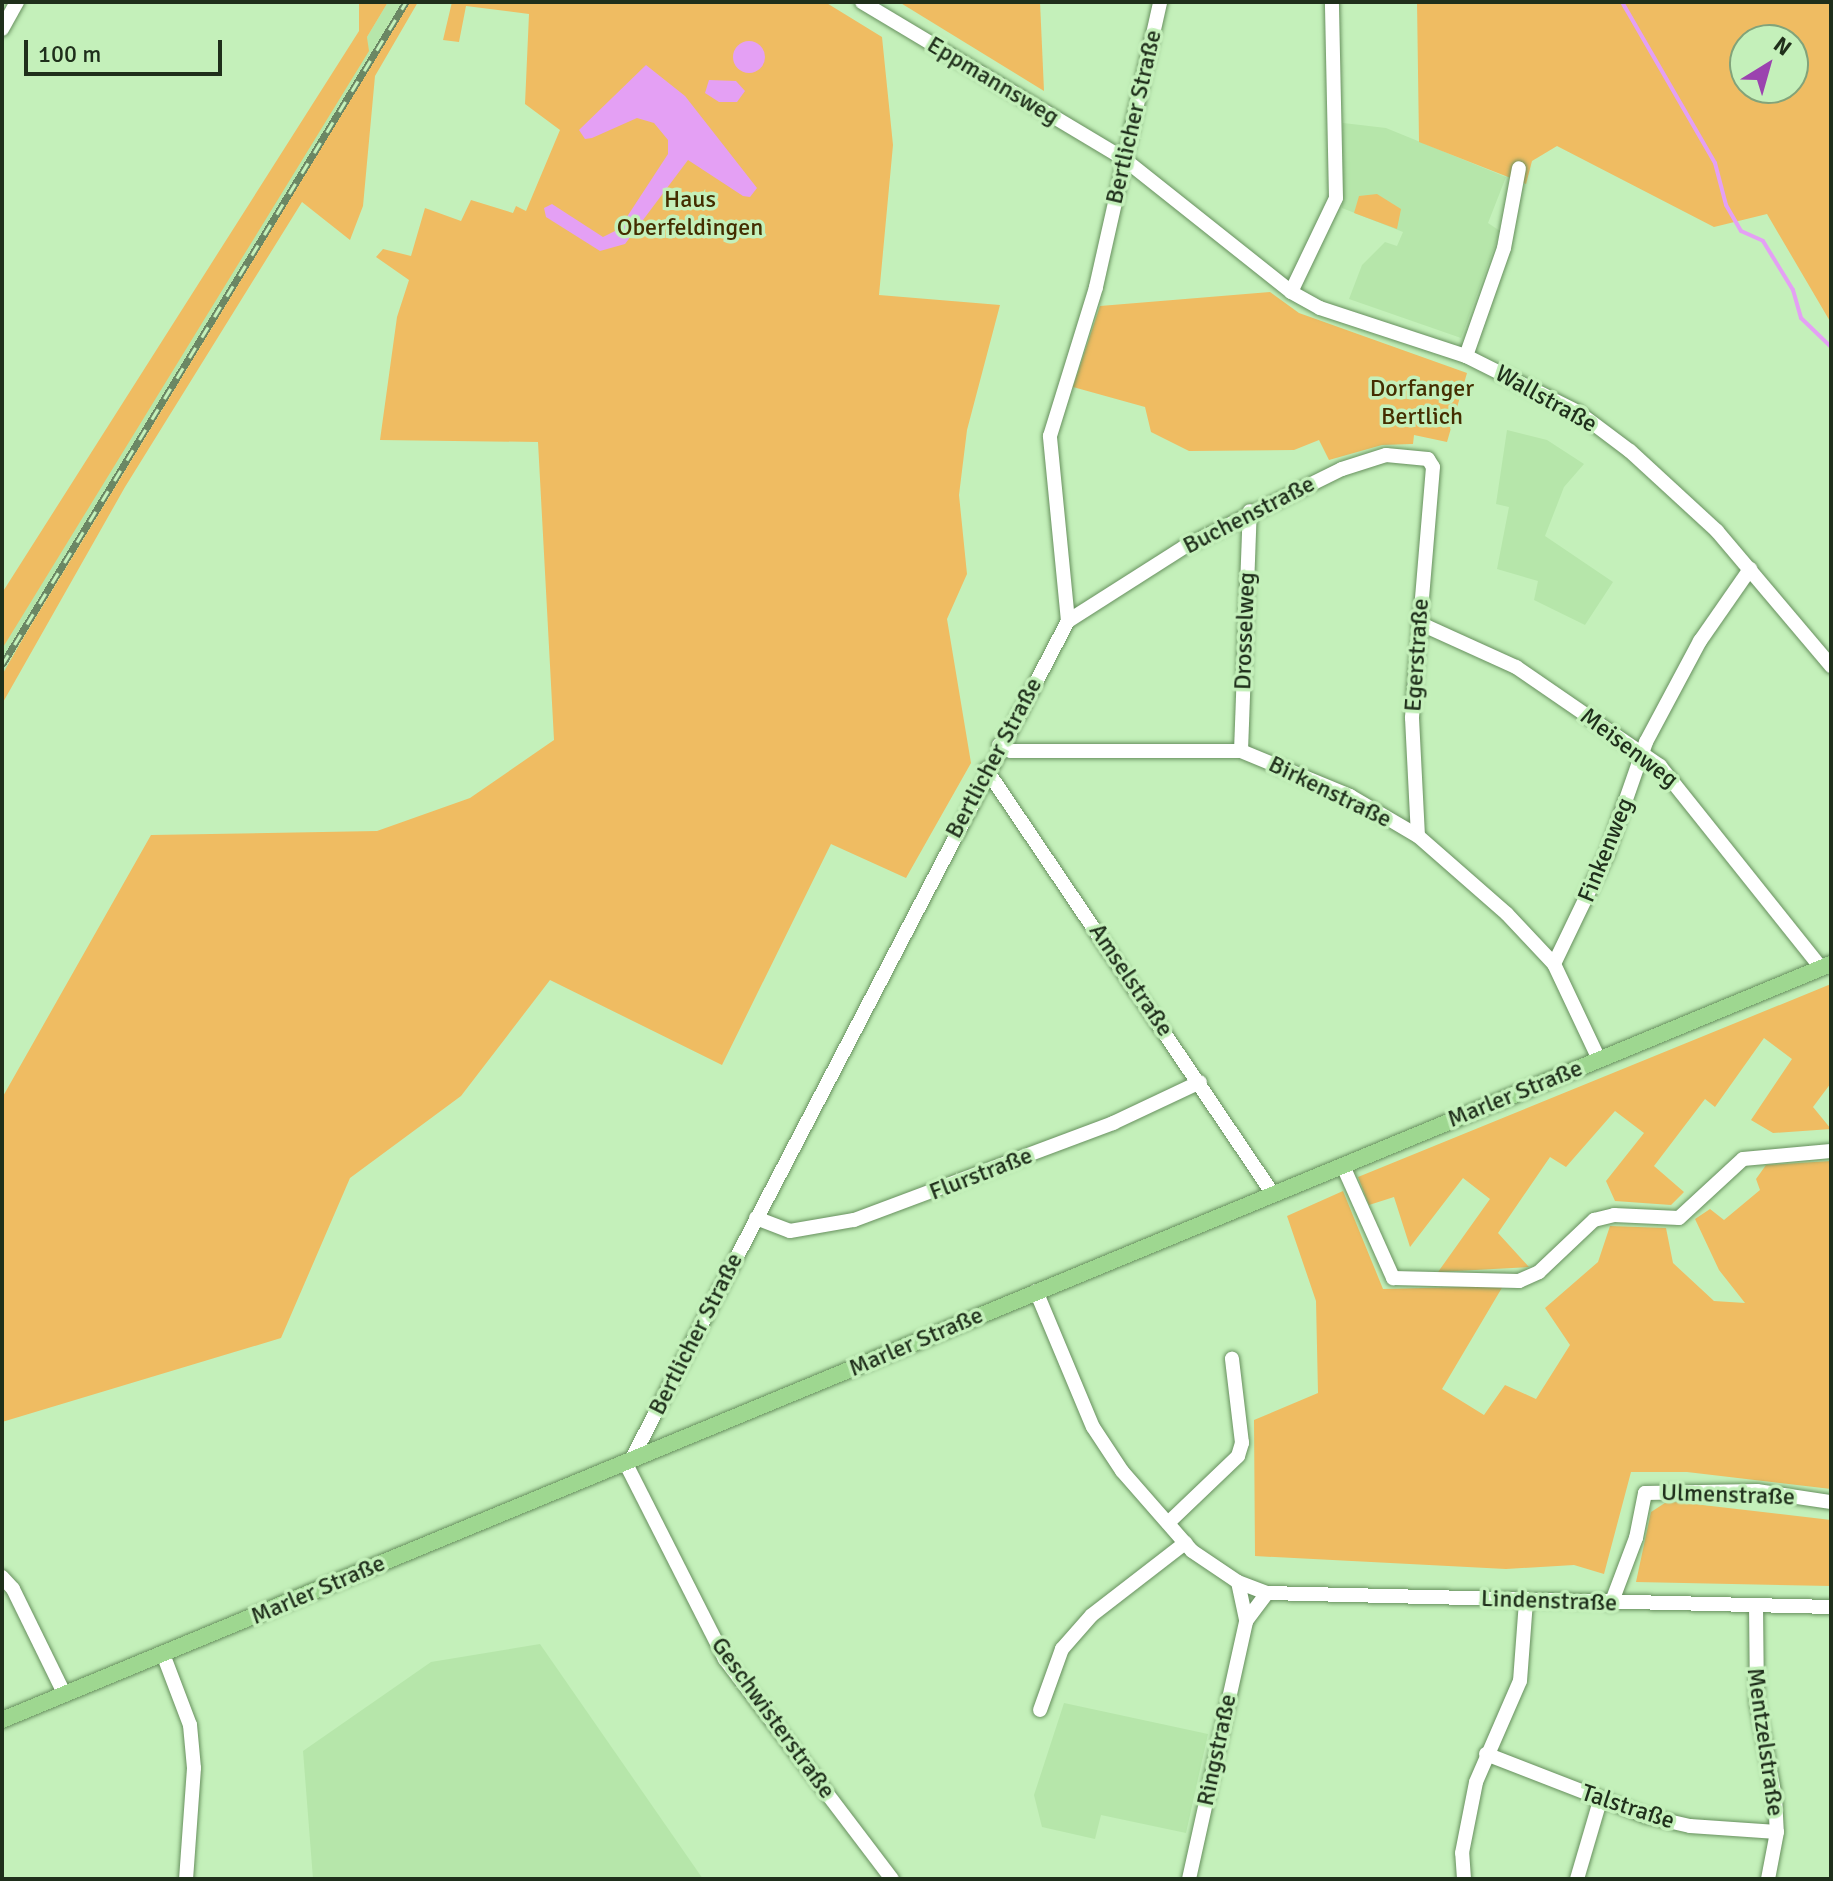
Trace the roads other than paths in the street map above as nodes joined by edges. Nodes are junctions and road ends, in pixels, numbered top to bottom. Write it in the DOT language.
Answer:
graph roads {
  1 [pos="17,2"];
  2 [pos="862,2"];
  3 [pos="1160,2"];
  4 [pos="1332,2"];
  5 [pos="2,29"];
  6 [pos="1124,159"];
  7 [pos="1519,168"];
  8 [pos="1291,292"];
  9 [pos="1466,356"];
  10 [pos="1432,474"];
  11 [pos="1250,511"];
  12 [pos="1750,569"];
  13 [pos="1068,621"];
  14 [pos="1419,623"];
  15 [pos="1831,666"];
  16 [pos="999,745"];
  17 [pos="1241,751"];
  18 [pos="1643,754"];
  19 [pos="986,769"];
  20 [pos="1418,836"];
  21 [pos="1554,964"];
  22 [pos="1826,966"];
  23 [pos="1599,1059"];
  24 [pos="1200,1082"];
  25 [pos="1831,1151"];
  26 [pos="1343,1166"];
  27 [pos="1273,1194"];
  28 [pos="756,1218"];
  29 [pos="1036,1291"];
  30 [pos="1232,1359"];
  31 [pos="628,1461"];
  32 [pos="1831,1502"];
  33 [pos="1168,1523"];
  34 [pos="1185,1543"];
  35 [pos="2,1577"];
  36 [pos="1238,1582"];
  37 [pos="1267,1593"];
  38 [pos="1526,1601"];
  39 [pos="1611,1604"];
  40 [pos="1756,1605"];
  41 [pos="1831,1607"];
  42 [pos="1246,1621"];
  43 [pos="163,1654"];
  44 [pos="65,1695"];
  45 [pos="1040,1710"];
  46 [pos="2,1720"];
  47 [pos="1486,1754"];
  48 [pos="1600,1801"];
  49 [pos="1777,1832"];
  50 [pos="186,1879"];
  51 [pos="892,1879"];
  52 [pos="1189,1879"];
  53 [pos="1464,1879"];
  54 [pos="1577,1879"];
  55 [pos="1768,1879"];
  1 -- 5 [label="street"];
  2 -- 6 [label="street, Eppmannsweg"];
  3 -- 6 [label="street, Bertlicher Straße"];
  4 -- 8 [label="street"];
  6 -- 8 [label="street, Wallstraße"];
  6 -- 13 [label="street, Bertlicher Straße"];
  7 -- 9 [label="street"];
  8 -- 9 [label="street, Wallstraße"];
  9 -- 12 [label="street, Wallstraße"];
  10 -- 11 [label="street, Buchenstraße"];
  10 -- 14 [label="street, Egerstraße"];
  11 -- 13 [label="street, Buchenstraße"];
  11 -- 17 [label="street, Drosselweg"];
  12 -- 15 [label="street, Wallstraße"];
  12 -- 18 [label="street, Finkenweg"];
  13 -- 16 [label="street, Bertlicher Straße"];
  14 -- 18 [label="street, Meisenweg"];
  14 -- 20 [label="street, Egerstraße"];
  16 -- 17 [label="street, Birkenstraße"];
  16 -- 19 [label="street, Bertlicher Straße"];
  17 -- 20 [label="street, Birkenstraße"];
  18 -- 21 [label="street, Finkenweg"];
  18 -- 22 [label="street, Meisenweg"];
  19 -- 24 [label="street, Amselstraße"];
  19 -- 28 [label="street, Bertlicher Straße"];
  20 -- 21 [label="street, Birkenstraße"];
  21 -- 23 [label="street, Birkenstraße"];
  22 -- 23 [label="main road, Marler Straße"];
  23 -- 26 [label="main road, Marler Straße"];
  24 -- 27 [label="street, Amselstraße"];
  24 -- 28 [label="street, Flurstraße"];
  25 -- 26 [label="street"];
  26 -- 27 [label="main road, Marler Straße"];
  27 -- 29 [label="main road, Marler Straße"];
  28 -- 31 [label="street, Bertlicher Straße"];
  29 -- 31 [label="main road, Marler Straße"];
  29 -- 33 [label="street, Lindenstraße"];
  30 -- 33 [label="street"];
  31 -- 43 [label="main road, Marler Straße"];
  31 -- 51 [label="street, Geschwisterstraße"];
  32 -- 39 [label="street, Ulmenstraße"];
  33 -- 34 [label="street, Lindenstraße"];
  34 -- 36 [label="street, Lindenstraße"];
  34 -- 45 [label="street"];
  35 -- 44 [label="street"];
  36 -- 37 [label="street, Lindenstraße"];
  36 -- 42 [label="street, Ringstraße"];
  37 -- 38 [label="street, Lindenstraße"];
  37 -- 42 [label="street, Ringstraße"];
  38 -- 39 [label="street, Lindenstraße"];
  38 -- 47 [label="street"];
  39 -- 40 [label="street, Lindenstraße"];
  40 -- 41 [label="street, Lindenstraße"];
  40 -- 49 [label="street, Mentzelstraße"];
  42 -- 52 [label="street, Ringstraße"];
  43 -- 44 [label="main road, Marler Straße"];
  43 -- 50 [label="street"];
  44 -- 46 [label="main road, Marler Straße"];
  47 -- 48 [label="street, Talstraße"];
  47 -- 53 [label="street"];
  48 -- 49 [label="street, Talstraße"];
  48 -- 54 [label="street"];
  49 -- 55 [label="street, Mentzelstraße"];
}
